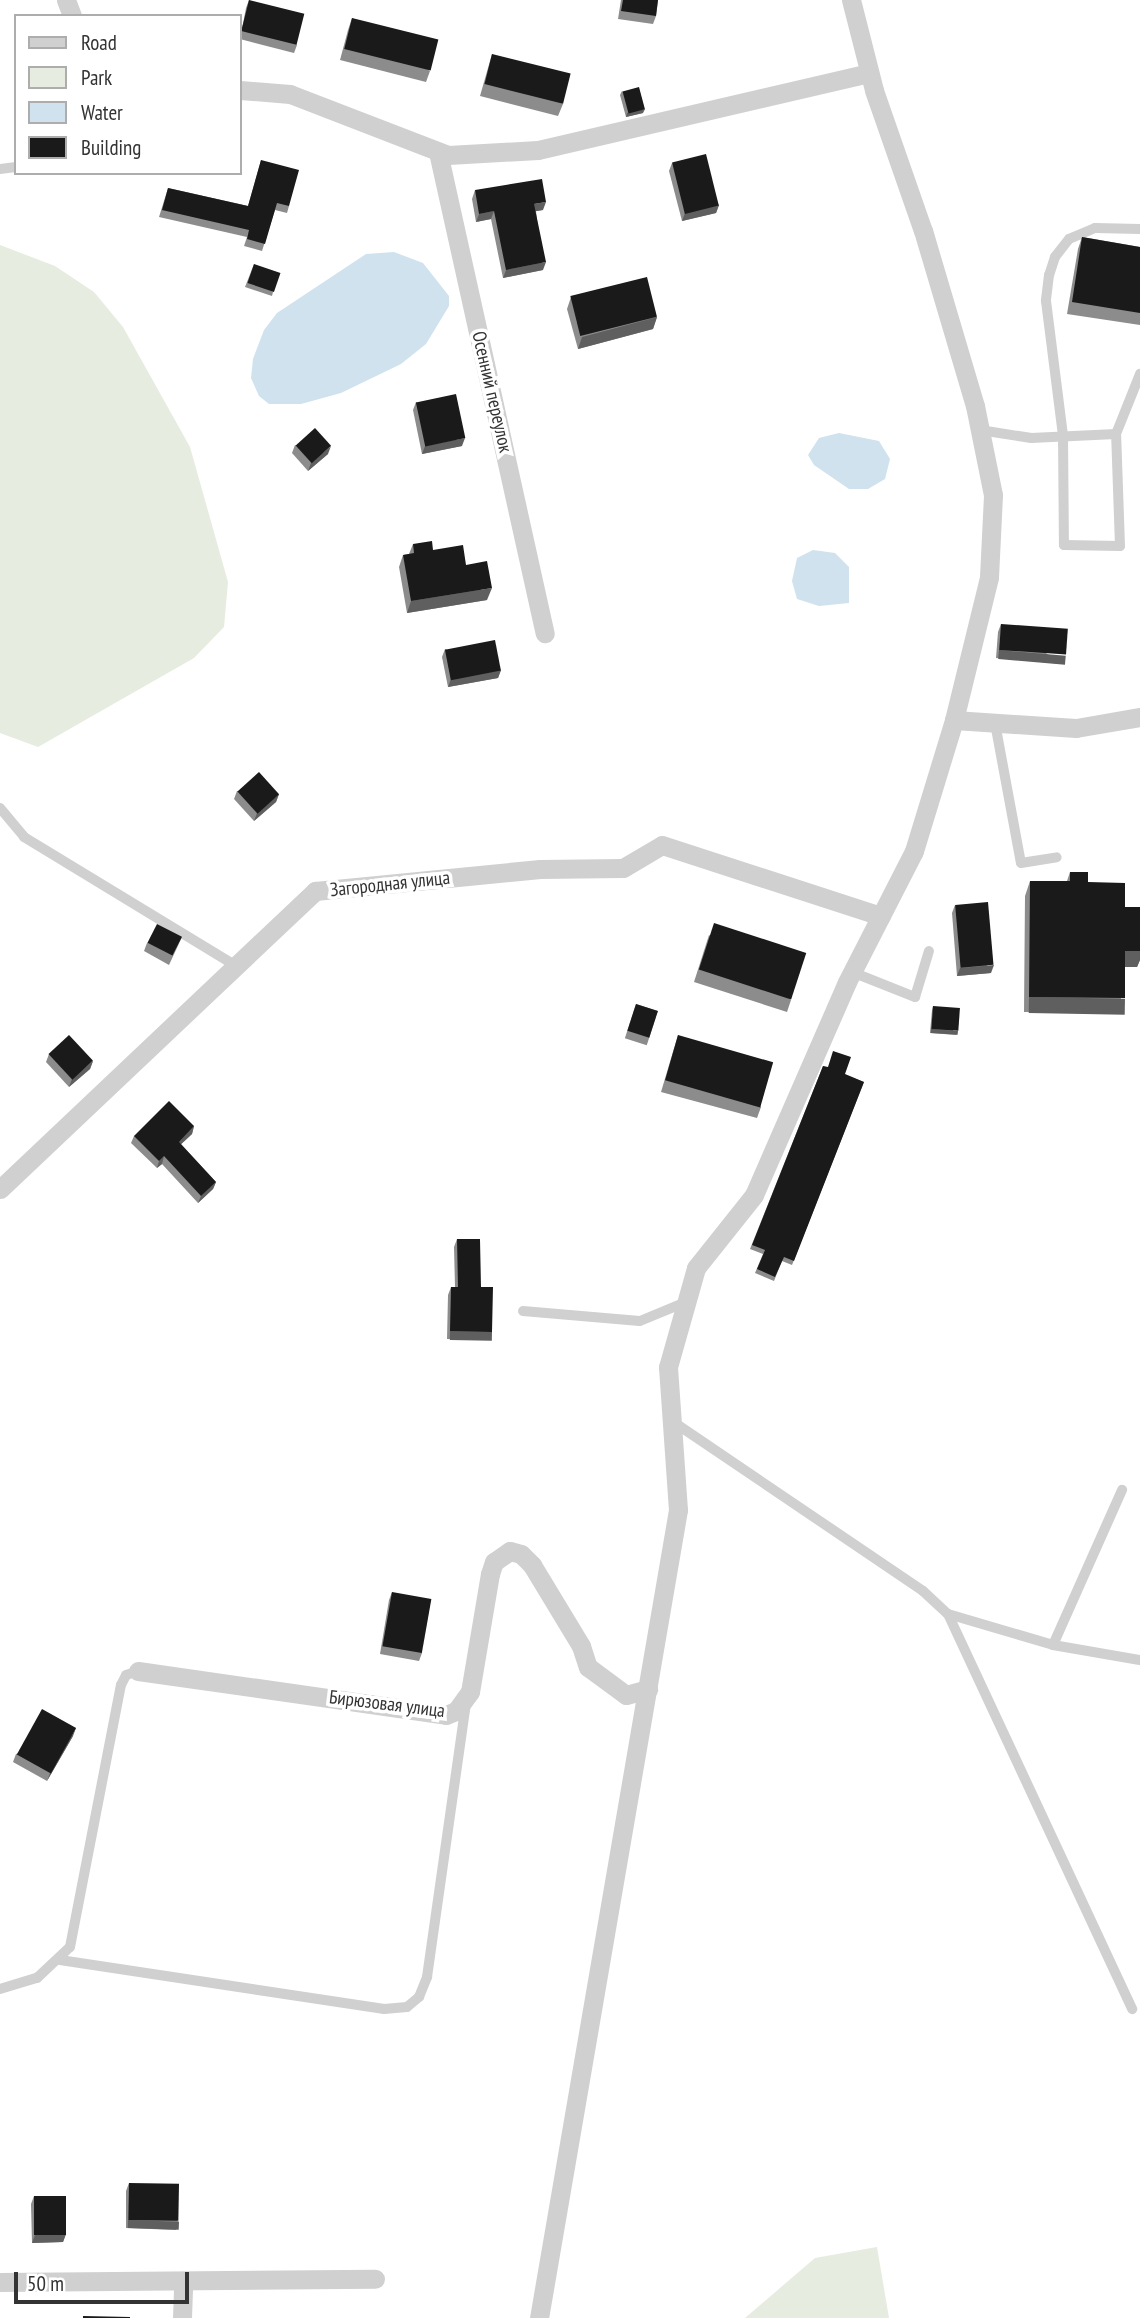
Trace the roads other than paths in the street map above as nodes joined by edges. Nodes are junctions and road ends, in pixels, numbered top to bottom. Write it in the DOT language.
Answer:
graph roads {
  1 [pos="851,0"];
  2 [pos="869,73"];
  3 [pos="242,90"];
  4 [pos="438,152"];
  5 [pos="1140,229"];
  6 [pos="1140,374"];
  7 [pos="980,430"];
  8 [pos="1116,434"];
  9 [pos="1063,436"];
  10 [pos="545,633"];
  11 [pos="1140,716"];
  12 [pos="954,720"];
  13 [pos="995,723"];
  14 [pos="0,808"];
  15 [pos="1057,857"];
  16 [pos="881,916"];
  17 [pos="929,951"];
  18 [pos="238,967"];
  19 [pos="852,972"];
  20 [pos="0,1189"];
  21 [pos="687,1302"];
  22 [pos="523,1311"];
  23 [pos="672,1421"];
  24 [pos="1122,1490"];
  25 [pos="948,1614"];
  26 [pos="1053,1645"];
  27 [pos="1140,1660"];
  28 [pos="138,1671"];
  29 [pos="648,1689"];
  30 [pos="466,1703"];
  31 [pos="60,1960"];
  32 [pos="0,1989"];
  33 [pos="1132,2009"];
  34 [pos="375,2279"];
  35 [pos="0,2282"];
  36 [pos="183,2283"];
  37 [pos="183,2318"];
  38 [pos="539,2318"];
  1 -- 2 [label="street"];
  2 -- 4 [label="street"];
  2 -- 7 [label="street"];
  3 -- 4 [label="street"];
  4 -- 10 [label="street, Осенний переулок"];
  5 -- 9 [label="lane"];
  6 -- 8 [label="lane"];
  7 -- 9 [label="lane"];
  7 -- 12 [label="street"];
  8 -- 9 [label="lane"];
  8 -- 9 [label="lane"];
  11 -- 13 [label="street"];
  12 -- 13 [label="street"];
  12 -- 16 [label="street"];
  13 -- 15 [label="lane"];
  14 -- 18 [label="lane"];
  16 -- 18 [label="street, Загородная улица"];
  16 -- 19 [label="street"];
  17 -- 19 [label="lane"];
  18 -- 20 [label="street, Загородная улица"];
  19 -- 21 [label="street"];
  21 -- 22 [label="lane"];
  21 -- 23 [label="street"];
  23 -- 25 [label="lane"];
  23 -- 29 [label="street"];
  24 -- 26 [label="lane"];
  25 -- 26 [label="lane"];
  25 -- 33 [label="lane"];
  26 -- 27 [label="lane"];
  28 -- 30 [label="street, Бирюзовая улица"];
  28 -- 31 [label="lane"];
  29 -- 30 [label="street, Бирюзовая улица"];
  29 -- 38 [label="street"];
  30 -- 31 [label="lane"];
  31 -- 32 [label="lane"];
  34 -- 36 [label="street"];
  35 -- 36 [label="street"];
  36 -- 37 [label="street"];
}
